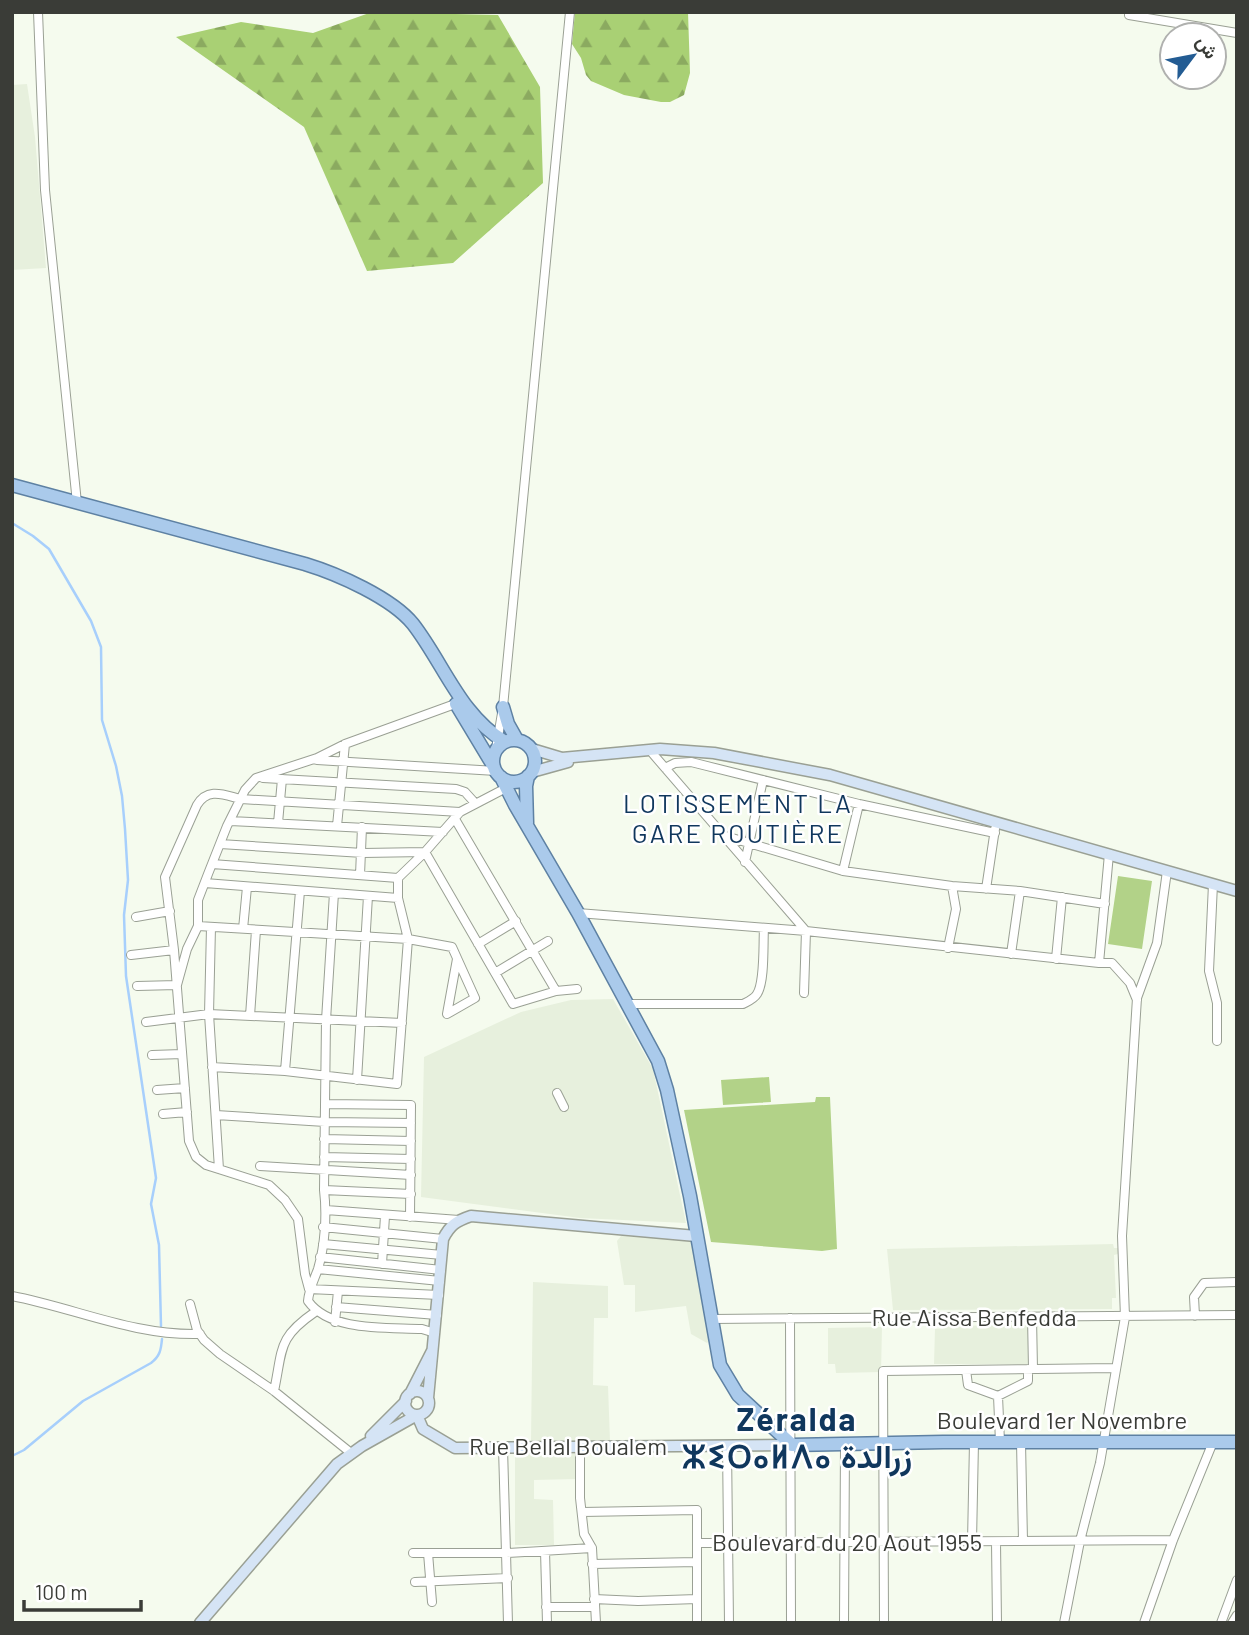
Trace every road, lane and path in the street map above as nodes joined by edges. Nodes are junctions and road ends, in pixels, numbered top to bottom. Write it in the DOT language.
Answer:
graph roads {
  1 [pos="38,12"];
  2 [pos="570,12"];
  3 [pos="1129,15"];
  4 [pos="1237,33"];
  5 [pos="12,485"];
  6 [pos="77,503"];
  7 [pos="387,603"];
  8 [pos="455,704"];
  9 [pos="502,711"];
  10 [pos="483,727"];
  11 [pos="504,742"];
  12 [pos="345,744"];
  13 [pos="532,749"];
  14 [pos="672,751"];
  15 [pos="653,754"];
  16 [pos="313,760"];
  17 [pos="342,761"];
  18 [pos="665,768"];
  19 [pos="530,774"];
  20 [pos="499,775"];
  21 [pos="256,778"];
  22 [pos="282,779"];
  23 [pos="763,780"];
  24 [pos="340,783"];
  25 [pos="241,799"];
  26 [pos="280,801"];
  27 [pos="475,803"];
  28 [pos="859,804"];
  29 [pos="339,806"];
  30 [pos="458,815"];
  31 [pos="230,821"];
  32 [pos="278,823"];
  33 [pos="527,824"];
  34 [pos="337,826"];
  35 [pos="362,827"];
  36 [pos="995,827"];
  37 [pos="443,832"];
  38 [pos="722,835"];
  39 [pos="749,843"];
  40 [pos="220,844"];
  41 [pos="425,852"];
  42 [pos="363,853"];
  43 [pos="1109,854"];
  44 [pos="745,862"];
  45 [pos="212,864"];
  46 [pos="843,871"];
  47 [pos="1167,871"];
  48 [pos="360,875"];
  49 [pos="398,878"];
  50 [pos="205,884"];
  51 [pos="1213,884"];
  52 [pos="952,886"];
  53 [pos="247,887"];
  54 [pos="986,889"];
  55 [pos="300,891"];
  56 [pos="1020,891"];
  57 [pos="1237,891"];
  58 [pos="334,893"];
  59 [pos="368,896"];
  60 [pos="1062,897"];
  61 [pos="398,898"];
  62 [pos="1105,904"];
  63 [pos="170,911"];
  64 [pos="578,913"];
  65 [pos="136,917"];
  66 [pos="516,921"];
  67 [pos="198,926"];
  68 [pos="211,927"];
  69 [pos="764,928"];
  70 [pos="243,929"];
  71 [pos="256,929"];
  72 [pos="806,931"];
  73 [pos="295,932"];
  74 [pos="333,934"];
  75 [pos="366,937"];
  76 [pos="408,939"];
  77 [pos="548,941"];
  78 [pos="478,944"];
  79 [pos="948,948"];
  80 [pos="174,950"];
  81 [pos="533,950"];
  82 [pos="1011,954"];
  83 [pos="131,955"];
  84 [pos="457,959"];
  85 [pos="1056,959"];
  86 [pos="1099,963"];
  87 [pos="495,973"];
  88 [pos="177,985"];
  89 [pos="136,986"];
  90 [pos="577,989"];
  91 [pos="556,990"];
  92 [pos="804,993"];
  93 [pos="1137,1000"];
  94 [pos="626,1004"];
  95 [pos="209,1014"];
  96 [pos="250,1016"];
  97 [pos="180,1018"];
  98 [pos="289,1018"];
  99 [pos="326,1020"];
  100 [pos="146,1022"];
  101 [pos="361,1022"];
  102 [pos="402,1023"];
  103 [pos="1217,1041"];
  104 [pos="183,1054"];
  105 [pos="152,1055"];
  106 [pos="212,1066"];
  107 [pos="285,1071"];
  108 [pos="325,1075"];
  109 [pos="357,1080"];
  110 [pos="185,1088"];
  111 [pos="157,1090"];
  112 [pos="557,1093"];
  113 [pos="325,1104"];
  114 [pos="564,1107"];
  115 [pos="187,1112"];
  116 [pos="163,1114"];
  117 [pos="215,1115"];
  118 [pos="325,1122"];
  119 [pos="411,1123"];
  120 [pos="324,1139"];
  121 [pos="411,1141"];
  122 [pos="324,1157"];
  123 [pos="411,1159"];
  124 [pos="260,1166"];
  125 [pos="219,1169"];
  126 [pos="324,1171"];
  127 [pos="411,1175"];
  128 [pos="324,1190"];
  129 [pos="411,1194"];
  130 [pos="327,1210"];
  131 [pos="385,1216"];
  132 [pos="410,1217"];
  133 [pos="459,1220"];
  134 [pos="323,1227"];
  135 [pos="384,1233"];
  136 [pos="696,1236"];
  137 [pos="443,1239"];
  138 [pos="323,1244"];
  139 [pos="383,1250"];
  140 [pos="442,1255"];
  141 [pos="320,1257"];
  142 [pos="383,1264"];
  143 [pos="318,1269"];
  144 [pos="440,1275"];
  145 [pos="1237,1282"];
  146 [pos="309,1289"];
  147 [pos="338,1291"];
  148 [pos="439,1295"];
  149 [pos="12,1296"];
  150 [pos="190,1304"];
  151 [pos="336,1307"];
  152 [pos="315,1312"];
  153 [pos="437,1315"];
  154 [pos="1237,1315"];
  155 [pos="1195,1316"];
  156 [pos="1031,1317"];
  157 [pos="1125,1317"];
  158 [pos="712,1318"];
  159 [pos="790,1318"];
  160 [pos="335,1322"];
  161 [pos="435,1333"];
  162 [pos="200,1334"];
  163 [pos="435,1346"];
  164 [pos="1116,1368"];
  165 [pos="1031,1369"];
  166 [pos="966,1370"];
  167 [pos="274,1391"];
  168 [pos="998,1396"];
  169 [pos="408,1397"];
  170 [pos="428,1403"];
  171 [pos="417,1415"];
  172 [pos="432,1436"];
  173 [pos="974,1442"];
  174 [pos="1000,1442"];
  175 [pos="1021,1442"];
  176 [pos="1102,1442"];
  177 [pos="1213,1442"];
  178 [pos="1237,1442"];
  179 [pos="884,1443"];
  180 [pos="845,1444"];
  181 [pos="792,1445"];
  182 [pos="362,1446"];
  183 [pos="727,1446"];
  184 [pos="580,1447"];
  185 [pos="503,1448"];
  186 [pos="351,1453"];
  187 [pos="582,1513"];
  188 [pos="1023,1541"];
  189 [pos="1080,1541"];
  190 [pos="1173,1541"];
  191 [pos="789,1542"];
  192 [pos="845,1542"];
  193 [pos="884,1542"];
  194 [pos="972,1542"];
  195 [pos="996,1542"];
  196 [pos="728,1543"];
  197 [pos="696,1544"];
  198 [pos="592,1548"];
  199 [pos="545,1551"];
  200 [pos="413,1553"];
  201 [pos="428,1553"];
  202 [pos="506,1553"];
  203 [pos="697,1562"];
  204 [pos="592,1564"];
  205 [pos="508,1578"];
  206 [pos="430,1580"];
  207 [pos="1237,1580"];
  208 [pos="415,1581"];
  209 [pos="697,1599"];
  210 [pos="432,1602"];
  211 [pos="594,1603"];
  212 [pos="546,1607"];
  213 [pos="1237,1615"];
  214 [pos="200,1623"];
  215 [pos="508,1623"];
  216 [pos="547,1623"];
  217 [pos="596,1623"];
  218 [pos="697,1623"];
  219 [pos="729,1623"];
  220 [pos="791,1623"];
  221 [pos="845,1623"];
  222 [pos="884,1623"];
  223 [pos="997,1623"];
  224 [pos="1064,1623"];
  225 [pos="1144,1623"];
  226 [pos="1221,1623"];
  227 [pos="1232,1623"];
  1 -- 6 [label="street"];
  2 -- 9 [label="street"];
  3 -- 4 [label="street"];
  5 -- 6 [label="main road"];
  6 -- 7 [label="main road"];
  7 -- 8 [label="main road"];
  7 -- 10 [label="main road"];
  8 -- 12 [label="street"];
  8 -- 20 [label="main road"];
  9 -- 10 [label="main road"];
  9 -- 11 [label="street"];
  9 -- 11 [label="main road"];
  10 -- 11 [label="main road"];
  11 -- 13 [label="main road"];
  11 -- 20 [label="main road"];
  12 -- 16 [label="street"];
  12 -- 17 [label="street"];
  13 -- 14 [label="main road"];
  13 -- 19 [label="main road"];
  14 -- 15 [label="main road"];
  14 -- 36 [label="main road"];
  15 -- 18 [label="street"];
  15 -- 19 [label="main road"];
  16 -- 17 [label="street"];
  16 -- 21 [label="street"];
  17 -- 20 [label="street"];
  17 -- 24 [label="street"];
  18 -- 23 [label="street"];
  18 -- 38 [label="street"];
  19 -- 20 [label="main road"];
  19 -- 33 [label="main road"];
  20 -- 27 [label="street"];
  20 -- 33 [label="main road"];
  21 -- 22 [label="street"];
  21 -- 25 [label="street"];
  22 -- 24 [label="street"];
  22 -- 26 [label="street"];
  23 -- 28 [label="street"];
  23 -- 39 [label="street"];
  24 -- 27 [label="street"];
  24 -- 29 [label="street"];
  25 -- 26 [label="street"];
  25 -- 31 [label="street"];
  25 -- 63 [label="street"];
  26 -- 29 [label="street"];
  26 -- 32 [label="street"];
  27 -- 30 [label="street"];
  28 -- 36 [label="street"];
  28 -- 46 [label="street"];
  29 -- 30 [label="street"];
  29 -- 34 [label="street"];
  30 -- 37 [label="street"];
  30 -- 66 [label="street"];
  31 -- 32 [label="street"];
  31 -- 40 [label="street"];
  32 -- 34 [label="street"];
  33 -- 64 [label="main road"];
  34 -- 35 [label="street"];
  35 -- 37 [label="street"];
  35 -- 42 [label="street"];
  36 -- 43 [label="main road"];
  36 -- 54 [label="street"];
  37 -- 41 [label="street"];
  38 -- 39 [label="street"];
  38 -- 44 [label="street"];
  39 -- 44 [label="street"];
  39 -- 46 [label="street"];
  40 -- 42 [label="street"];
  40 -- 45 [label="street"];
  41 -- 42 [label="street"];
  41 -- 49 [label="street"];
  41 -- 78 [label="street"];
  42 -- 48 [label="street"];
  43 -- 47 [label="main road"];
  43 -- 62 [label="street"];
  44 -- 72 [label="street"];
  45 -- 48 [label="street"];
  45 -- 50 [label="street"];
  46 -- 52 [label="street"];
  47 -- 51 [label="main road"];
  47 -- 93 [label="street"];
  48 -- 49 [label="street"];
  49 -- 61 [label="street"];
  50 -- 53 [label="street"];
  50 -- 67 [label="street"];
  51 -- 57 [label="main road"];
  51 -- 103 [label="street"];
  52 -- 54 [label="street"];
  52 -- 79 [label="street"];
  53 -- 55 [label="street"];
  53 -- 70 [label="street"];
  54 -- 56 [label="street"];
  55 -- 58 [label="street"];
  55 -- 73 [label="street"];
  56 -- 60 [label="street"];
  56 -- 82 [label="street"];
  58 -- 59 [label="street"];
  58 -- 74 [label="street"];
  59 -- 61 [label="street"];
  59 -- 75 [label="street"];
  60 -- 62 [label="street"];
  60 -- 85 [label="street"];
  61 -- 76 [label="street"];
  62 -- 86 [label="street"];
  63 -- 65 [label="street"];
  63 -- 80 [label="street"];
  64 -- 69 [label="street"];
  64 -- 94 [label="main road"];
  66 -- 78 [label="street"];
  66 -- 81 [label="street"];
  67 -- 68 [label="street"];
  67 -- 88 [label="street"];
  68 -- 70 [label="street"];
  68 -- 95 [label="street"];
  69 -- 72 [label="street"];
  69 -- 94 [label="street"];
  70 -- 71 [label="street"];
  71 -- 73 [label="street"];
  71 -- 96 [label="street"];
  72 -- 79 [label="street"];
  72 -- 92 [label="street"];
  73 -- 74 [label="street"];
  73 -- 98 [label="street"];
  74 -- 75 [label="street"];
  74 -- 99 [label="street"];
  75 -- 76 [label="street"];
  75 -- 101 [label="street"];
  76 -- 84 [label="street"];
  76 -- 102 [label="street"];
  77 -- 81 [label="street"];
  78 -- 87 [label="street"];
  79 -- 82 [label="street"];
  80 -- 83 [label="street"];
  80 -- 88 [label="street"];
  81 -- 87 [label="street"];
  81 -- 91 [label="street"];
  82 -- 85 [label="street"];
  84 -- 84 [label="street"];
  85 -- 86 [label="street"];
  86 -- 93 [label="street"];
  87 -- 91 [label="street"];
  88 -- 89 [label="street"];
  88 -- 97 [label="street"];
  90 -- 91 [label="street"];
  93 -- 157 [label="street"];
  94 -- 136 [label="main road"];
  95 -- 96 [label="street"];
  95 -- 97 [label="street"];
  95 -- 106 [label="street"];
  96 -- 98 [label="street"];
  97 -- 100 [label="street"];
  97 -- 104 [label="street"];
  98 -- 99 [label="street"];
  98 -- 107 [label="street"];
  99 -- 101 [label="street"];
  99 -- 108 [label="street"];
  101 -- 102 [label="street"];
  101 -- 109 [label="street"];
  102 -- 109 [label="street"];
  104 -- 105 [label="street"];
  104 -- 110 [label="street"];
  106 -- 107 [label="street"];
  106 -- 117 [label="street"];
  107 -- 108 [label="street"];
  108 -- 109 [label="street"];
  108 -- 113 [label="street"];
  110 -- 111 [label="street"];
  110 -- 115 [label="street"];
  112 -- 114 [label="street"];
  113 -- 118 [label="street"];
  113 -- 119 [label="street"];
  115 -- 116 [label="street"];
  115 -- 125 [label="street"];
  117 -- 118 [label="street"];
  117 -- 125 [label="street"];
  118 -- 119 [label="street"];
  118 -- 120 [label="street"];
  119 -- 121 [label="street"];
  120 -- 121 [label="street"];
  120 -- 122 [label="street"];
  121 -- 123 [label="street"];
  122 -- 123 [label="street"];
  122 -- 126 [label="street"];
  123 -- 127 [label="street"];
  124 -- 126 [label="street"];
  125 -- 146 [label="street"];
  126 -- 127 [label="street"];
  126 -- 128 [label="street"];
  127 -- 129 [label="street"];
  128 -- 129 [label="street"];
  128 -- 130 [label="street"];
  129 -- 132 [label="street"];
  130 -- 131 [label="street"];
  130 -- 134 [label="street"];
  131 -- 132 [label="street"];
  131 -- 135 [label="street"];
  132 -- 133 [label="street"];
  133 -- 136 [label="main road"];
  133 -- 137 [label="main road"];
  134 -- 135 [label="street"];
  134 -- 138 [label="street"];
  135 -- 137 [label="street"];
  135 -- 139 [label="street"];
  136 -- 158 [label="main road"];
  137 -- 140 [label="main road"];
  138 -- 139 [label="street"];
  138 -- 141 [label="street"];
  139 -- 140 [label="street"];
  139 -- 142 [label="street"];
  140 -- 144 [label="main road"];
  141 -- 142 [label="street"];
  141 -- 143 [label="street"];
  142 -- 144 [label="street"];
  143 -- 144 [label="street"];
  143 -- 146 [label="street"];
  144 -- 148 [label="main road"];
  145 -- 155 [label="street"];
  146 -- 147 [label="street"];
  146 -- 152 [label="street"];
  147 -- 148 [label="street"];
  147 -- 151 [label="street"];
  148 -- 153 [label="main road"];
  149 -- 162 [label="street"];
  150 -- 162 [label="street"];
  151 -- 153 [label="street"];
  151 -- 160 [label="street"];
  152 -- 160 [label="street"];
  152 -- 167 [label="street"];
  153 -- 161 [label="main road"];
  154 -- 155 [label="street, Rue Aissa Benfedda"];
  155 -- 157 [label="street, Rue Aissa Benfedda"];
  156 -- 157 [label="street, Rue Aissa Benfedda"];
  156 -- 159 [label="street, Rue Aissa Benfedda"];
  156 -- 165 [label="street"];
  157 -- 164 [label="street"];
  158 -- 159 [label="street, Rue Aissa Benfedda"];
  158 -- 181 [label="main road"];
  159 -- 181 [label="street"];
  160 -- 161 [label="street"];
  161 -- 163 [label="main road"];
  162 -- 167 [label="street"];
  163 -- 169 [label="main road"];
  163 -- 170 [label="main road"];
  164 -- 165 [label="street"];
  164 -- 176 [label="street"];
  165 -- 166 [label="street"];
  165 -- 168 [label="street"];
  166 -- 168 [label="street"];
  166 -- 179 [label="street"];
  167 -- 186 [label="street"];
  168 -- 174 [label="street"];
  169 -- 170 [label="main road"];
  169 -- 171 [label="main road"];
  169 -- 182 [label="main road"];
  170 -- 171 [label="main road"];
  170 -- 172 [label="main road"];
  171 -- 172 [label="main road"];
  171 -- 182 [label="main road"];
  172 -- 185 [label="main road, Rue Bellal Boualem"];
  173 -- 174 [label="main road, Boulevard 1er Novembre"];
  173 -- 179 [label="main road, Boulevard 1er Novembre"];
  173 -- 194 [label="street"];
  174 -- 175 [label="main road, Boulevard 1er Novembre"];
  175 -- 176 [label="main road, Boulevard 1er Novembre"];
  175 -- 188 [label="street"];
  176 -- 177 [label="main road, Boulevard 1er Novembre"];
  176 -- 189 [label="street"];
  177 -- 178 [label="main road, Boulevard 1er Novembre"];
  177 -- 190 [label="street"];
  179 -- 180 [label="main road, Boulevard 1er Novembre"];
  179 -- 193 [label="street"];
  180 -- 181 [label="main road, Boulevard 1er Novembre"];
  180 -- 192 [label="street"];
  181 -- 183 [label="main road, Rue Bellal Boualem"];
  181 -- 191 [label="street"];
  182 -- 186 [label="main road"];
  183 -- 184 [label="main road, Rue Bellal Boualem"];
  183 -- 196 [label="street"];
  184 -- 185 [label="main road, Rue Bellal Boualem"];
  184 -- 187 [label="street"];
  185 -- 202 [label="street"];
  186 -- 214 [label="main road"];
  187 -- 197 [label="street"];
  187 -- 198 [label="street"];
  188 -- 189 [label="street, Boulevard du 20 Aout 1955"];
  188 -- 195 [label="street, Boulevard du 20 Aout 1955"];
  189 -- 190 [label="street, Boulevard du 20 Aout 1955"];
  189 -- 224 [label="street"];
  190 -- 225 [label="street"];
  191 -- 192 [label="street, Boulevard du 20 Aout 1955"];
  191 -- 196 [label="street, Boulevard du 20 Aout 1955"];
  191 -- 220 [label="street"];
  192 -- 193 [label="street, Boulevard du 20 Aout 1955"];
  192 -- 221 [label="street"];
  193 -- 194 [label="street, Boulevard du 20 Aout 1955"];
  193 -- 222 [label="street"];
  194 -- 195 [label="street, Boulevard du 20 Aout 1955"];
  195 -- 223 [label="street"];
  196 -- 197 [label="street, Boulevard du 20 Aout 1955"];
  196 -- 219 [label="street"];
  197 -- 203 [label="street"];
  198 -- 199 [label="street"];
  198 -- 204 [label="street"];
  199 -- 202 [label="street"];
  199 -- 212 [label="street"];
  200 -- 201 [label="street"];
  201 -- 202 [label="street"];
  201 -- 206 [label="street"];
  202 -- 205 [label="street"];
  203 -- 204 [label="street"];
  203 -- 209 [label="street"];
  204 -- 211 [label="street"];
  205 -- 206 [label="street"];
  205 -- 215 [label="street"];
  206 -- 208 [label="street"];
  206 -- 210 [label="street"];
  207 -- 226 [label="street"];
  209 -- 211 [label="street"];
  209 -- 218 [label="street"];
  211 -- 212 [label="street"];
  211 -- 217 [label="street"];
  212 -- 216 [label="street"];
  213 -- 227 [label="street"];
}
